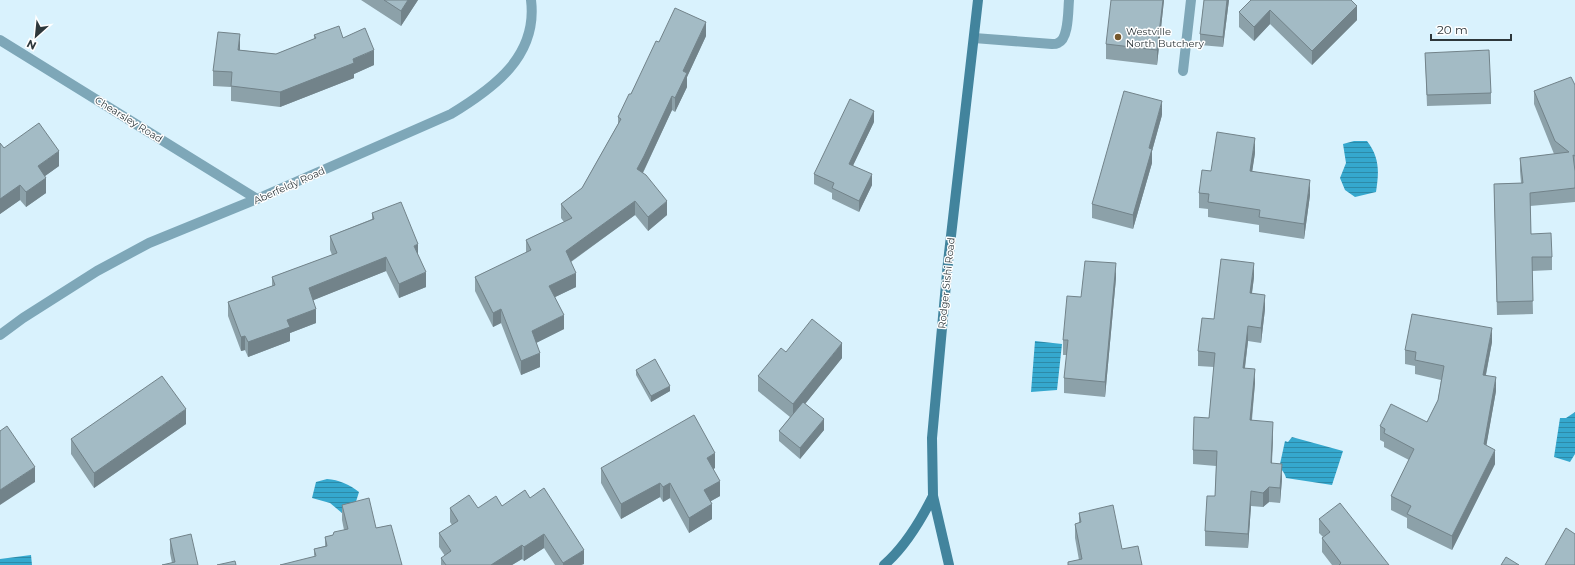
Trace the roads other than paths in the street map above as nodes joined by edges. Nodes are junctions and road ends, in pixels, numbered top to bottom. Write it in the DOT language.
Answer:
graph roads {
  1 [pos="531,0"];
  2 [pos="978,0"];
  3 [pos="1069,0"];
  4 [pos="1191,0"];
  5 [pos="974,38"];
  6 [pos="0,40"];
  7 [pos="1183,71"];
  8 [pos="257,199"];
  9 [pos="0,334"];
  10 [pos="933,496"];
  11 [pos="884,565"];
  12 [pos="948,565"];
  1 -- 8 [label="street, Aberfeldy Road"];
  2 -- 5 [label="main road, Rodger Sishi Road"];
  3 -- 5 [label="street"];
  4 -- 7 [label="street"];
  5 -- 10 [label="main road, Rodger Sishi Road"];
  6 -- 8 [label="street, Chearsley Road"];
  8 -- 9 [label="street, Aberfeldy Road"];
  10 -- 11 [label="main road"];
  10 -- 12 [label="main road, Rodger Sishi Road"];
}
